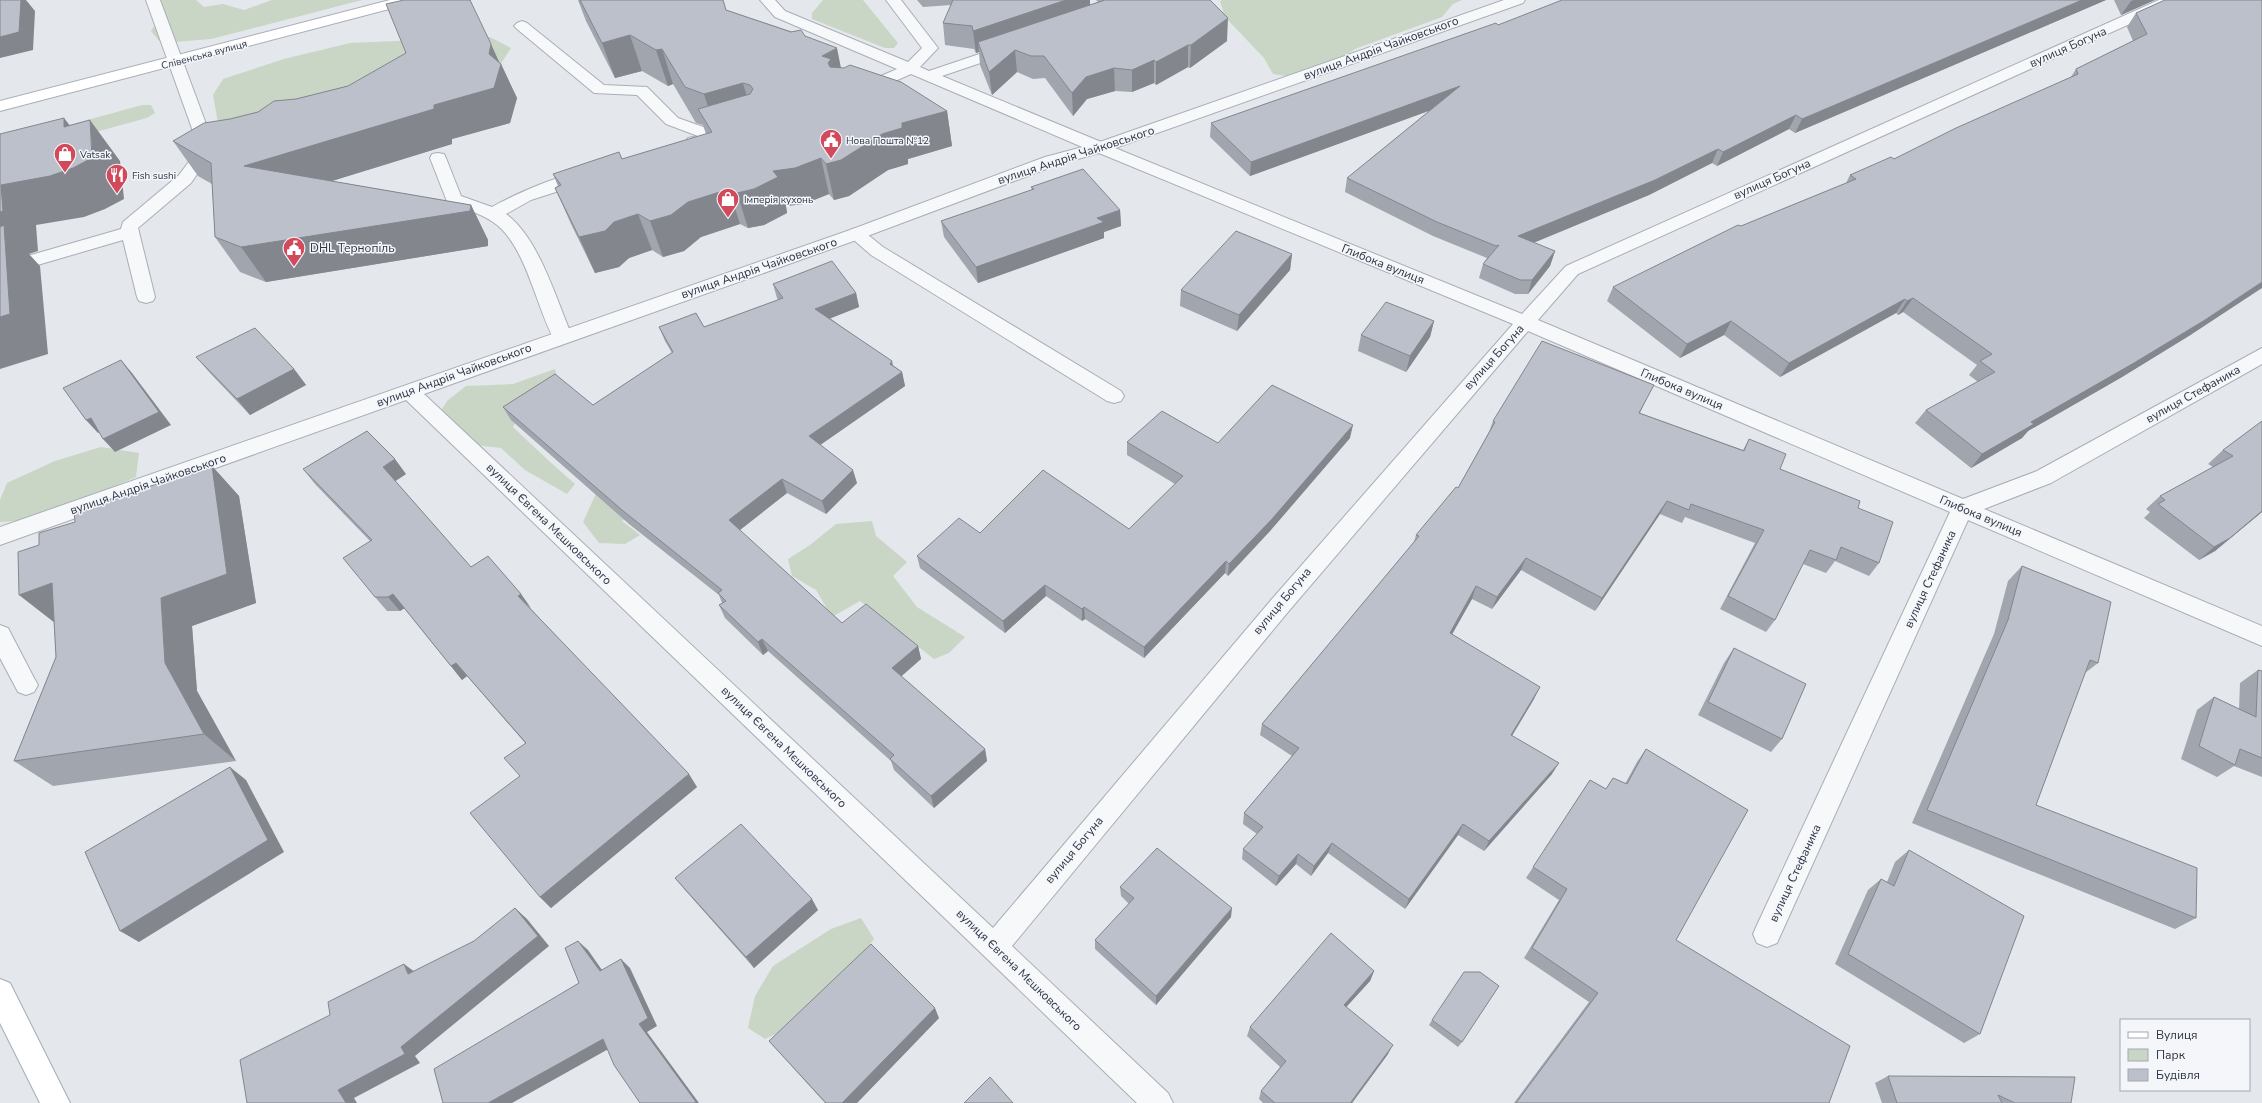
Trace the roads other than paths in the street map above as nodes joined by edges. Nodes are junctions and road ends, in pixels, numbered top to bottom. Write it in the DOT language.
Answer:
graph roads {
  1 [pos="153,0"];
  2 [pos="407,0"];
  3 [pos="767,0"];
  4 [pos="893,0"];
  5 [pos="1518,0"];
  6 [pos="2171,0"];
  7 [pos="522,26"];
  8 [pos="1022,44"];
  9 [pos="174,62"];
  10 [pos="910,69"];
  11 [pos="928,76"];
  12 [pos="845,99"];
  13 [pos="0,106"];
  14 [pos="676,148"];
  15 [pos="1100,148"];
  16 [pos="438,158"];
  17 [pos="600,172"];
  18 [pos="492,214"];
  19 [pos="130,232"];
  20 [pos="856,234"];
  21 [pos="0,270"];
  22 [pos="146,297"];
  23 [pos="1525,322"];
  24 [pos="562,336"];
  25 [pos="2262,355"];
  26 [pos="410,392"];
  27 [pos="1114,396"];
  28 [pos="1963,508"];
  29 [pos="0,536"];
  30 [pos="0,635"];
  31 [pos="2262,636"];
  32 [pos="26,685"];
  33 [pos="1767,934"];
  34 [pos="994,947"];
  35 [pos="0,994"];
  36 [pos="50,1101"];
  37 [pos="1158,1103"];
  1 -- 9 [label="street"];
  2 -- 9 [label="main road, Слівенська вулиця"];
  3 -- 10 [label="street, Глибока вулиця"];
  4 -- 10 [label="street"];
  5 -- 15 [label="street, вулиця Андрія Чайковського"];
  6 -- 23 [label="street, вулиця Богуна"];
  7 -- 14 [label="street"];
  8 -- 11 [label="street"];
  9 -- 13 [label="main road, Слівенська вулиця"];
  9 -- 19 [label="street"];
  10 -- 11 [label="street, Глибока вулиця"];
  10 -- 12 [label="street"];
  11 -- 15 [label="street, Глибока вулиця"];
  15 -- 20 [label="street, вулиця Андрія Чайковського"];
  15 -- 23 [label="street, Глибока вулиця"];
  16 -- 18 [label="street"];
  17 -- 18 [label="street"];
  18 -- 24 [label="street"];
  19 -- 21 [label="street"];
  19 -- 22 [label="street"];
  20 -- 24 [label="street, вулиця Андрія Чайковського"];
  20 -- 27 [label="street"];
  23 -- 28 [label="street, Глибока вулиця"];
  23 -- 34 [label="street, вулиця Богуна"];
  24 -- 26 [label="street, вулиця Андрія Чайковського"];
  25 -- 28 [label="street, вулиця Стефаника"];
  26 -- 29 [label="street, вулиця Андрія Чайковського"];
  26 -- 34 [label="street, вулиця Євгена Мєшковського"];
  28 -- 31 [label="street, Глибока вулиця"];
  28 -- 33 [label="street, вулиця Стефаника"];
  30 -- 32 [label="street"];
  34 -- 37 [label="street, вулиця Євгена Мєшковського"];
  35 -- 36 [label="main road"];
}
